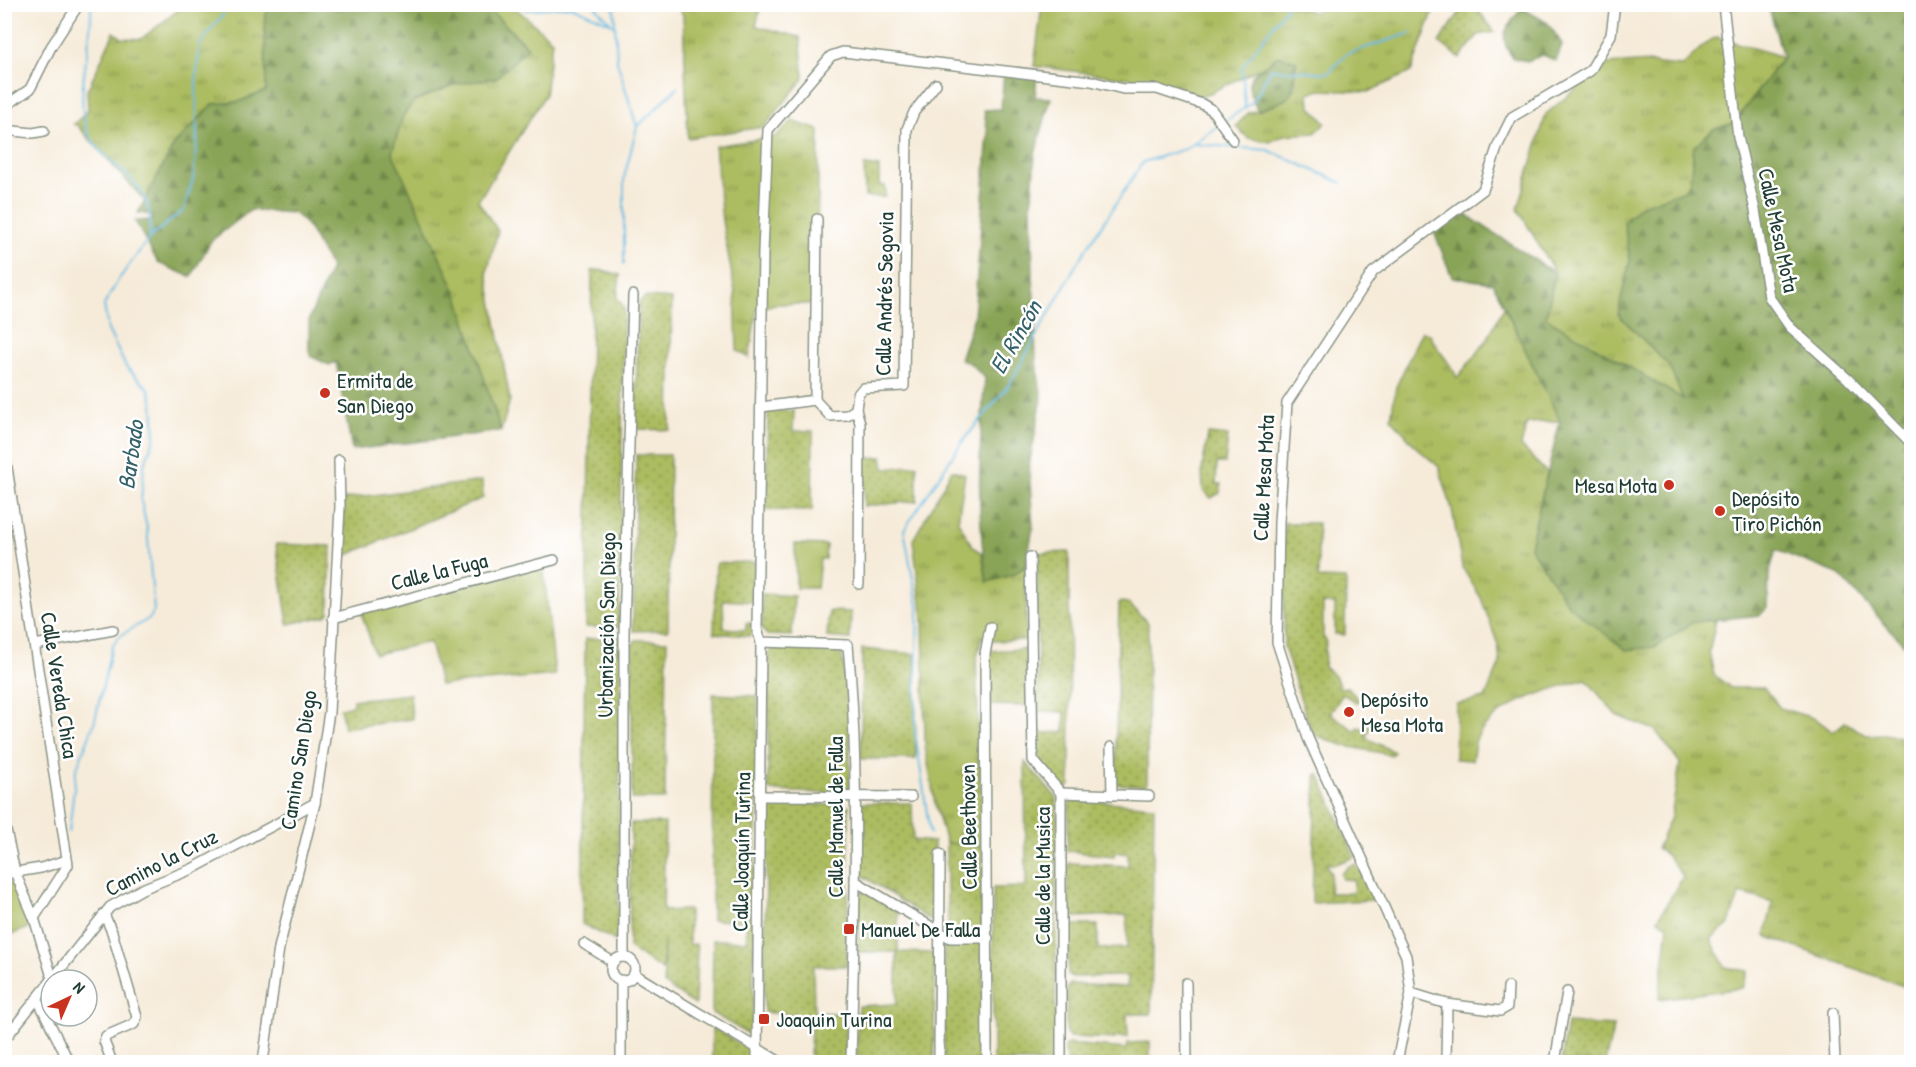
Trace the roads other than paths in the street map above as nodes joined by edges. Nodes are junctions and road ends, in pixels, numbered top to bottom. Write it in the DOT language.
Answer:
graph roads {
  1 [pos="79,4"];
  2 [pos="1615,4"];
  3 [pos="1723,4"];
  4 [pos="936,84"];
  5 [pos="4,107"];
  6 [pos="4,130"];
  7 [pos="44,131"];
  8 [pos="1233,140"];
  9 [pos="818,219"];
  10 [pos="633,295"];
  11 [pos="815,400"];
  12 [pos="761,407"];
  13 [pos="856,409"];
  14 [pos="1911,444"];
  15 [pos="4,448"];
  16 [pos="339,460"];
  17 [pos="1030,557"];
  18 [pos="554,560"];
  19 [pos="859,584"];
  20 [pos="333,618"];
  21 [pos="990,627"];
  22 [pos="113,630"];
  23 [pos="761,642"];
  24 [pos="34,645"];
  25 [pos="1111,747"];
  26 [pos="1061,793"];
  27 [pos="1112,795"];
  28 [pos="762,796"];
  29 [pos="1149,796"];
  30 [pos="911,797"];
  31 [pos="855,798"];
  32 [pos="315,803"];
  33 [pos="4,821"];
  34 [pos="940,854"];
  35 [pos="67,860"];
  36 [pos="15,872"];
  37 [pos="4,874"];
  38 [pos="855,881"];
  39 [pos="104,914"];
  40 [pos="34,918"];
  41 [pos="940,934"];
  42 [pos="988,938"];
  43 [pos="584,944"];
  44 [pos="624,957"];
  45 [pos="613,962"];
  46 [pos="49,968"];
  47 [pos="59,968"];
  48 [pos="634,974"];
  49 [pos="621,980"];
  50 [pos="1186,983"];
  51 [pos="1508,987"];
  52 [pos="1567,992"];
  53 [pos="1411,993"];
  54 [pos="39,995"];
  55 [pos="37,998"];
  56 [pos="1447,1004"];
  57 [pos="1833,1013"];
  58 [pos="4,1040"];
  59 [pos="757,1049"];
  60 [pos="69,1062"];
  61 [pos="112,1062"];
  62 [pos="262,1062"];
  63 [pos="621,1062"];
  64 [pos="757,1062"];
  65 [pos="780,1062"];
  66 [pos="850,1062"];
  67 [pos="939,1062"];
  68 [pos="987,1062"];
  69 [pos="1061,1062"];
  70 [pos="1187,1062"];
  71 [pos="1397,1062"];
  72 [pos="1446,1062"];
  73 [pos="1555,1062"];
  74 [pos="1835,1062"];
  1 -- 5 [label="street"];
  2 -- 53 [label="street, Calle Mesa Mota"];
  3 -- 14 [label="street, Calle Mesa Mota"];
  4 -- 13 [label="street, Calle Andrés Segovia"];
  6 -- 7 [label="street"];
  8 -- 12 [label="street, Calle Joaquín Turina"];
  9 -- 11 [label="street"];
  10 -- 44 [label="street, Urbanización San Diego"];
  11 -- 12 [label="street"];
  11 -- 13 [label="street"];
  12 -- 23 [label="street, Calle Joaquín Turina"];
  13 -- 19 [label="street"];
  15 -- 24 [label="street, Calle Vereda Chica"];
  16 -- 20 [label="street, Camino San Diego"];
  17 -- 26 [label="street, Calle de la Musica"];
  18 -- 20 [label="street, Calle la Fuga"];
  20 -- 32 [label="street, Camino San Diego"];
  21 -- 42 [label="street, Calle Beethoven"];
  22 -- 24 [label="street"];
  23 -- 28 [label="street, Calle Joaquín Turina"];
  23 -- 31 [label="street, Calle Manuel de Falla"];
  24 -- 35 [label="street, Calle Vereda Chica"];
  25 -- 27 [label="street"];
  26 -- 27 [label="street"];
  26 -- 69 [label="street, Calle de la Musica"];
  27 -- 29 [label="street"];
  28 -- 31 [label="street"];
  28 -- 59 [label="street, Calle Joaquín Turina"];
  30 -- 31 [label="street"];
  31 -- 38 [label="street, Calle Manuel de Falla"];
  32 -- 39 [label="street, Camino la Cruz"];
  32 -- 62 [label="street, Camino San Diego"];
  33 -- 36 [label="street"];
  34 -- 41 [label="street"];
  35 -- 36 [label="street"];
  35 -- 40 [label="street"];
  36 -- 37 [label="street"];
  36 -- 40 [label="street"];
  38 -- 41 [label="street"];
  38 -- 66 [label="street, Calle Manuel de Falla"];
  39 -- 47 [label="street, Camino la Cruz"];
  39 -- 61 [label="street"];
  40 -- 46 [label="street"];
  41 -- 42 [label="street"];
  41 -- 67 [label="street"];
  42 -- 68 [label="street, Calle Beethoven"];
  43 -- 45 [label="street"];
  44 -- 45 [label="street"];
  44 -- 48 [label="street"];
  45 -- 49 [label="street"];
  48 -- 49 [label="street"];
  48 -- 59 [label="street"];
  49 -- 63 [label="street"];
  50 -- 70 [label="street"];
  51 -- 56 [label="street"];
  52 -- 73 [label="street"];
  53 -- 56 [label="street"];
  53 -- 71 [label="street, Calle Mesa Mota"];
  54 -- 55 [label="street, Camino la Cruz"];
  55 -- 58 [label="street, Camino la Cruz"];
  55 -- 60 [label="street"];
  56 -- 72 [label="street"];
  57 -- 74 [label="street"];
  59 -- 64 [label="street, Calle Joaquín Turina"];
  59 -- 65 [label="street"];
}
